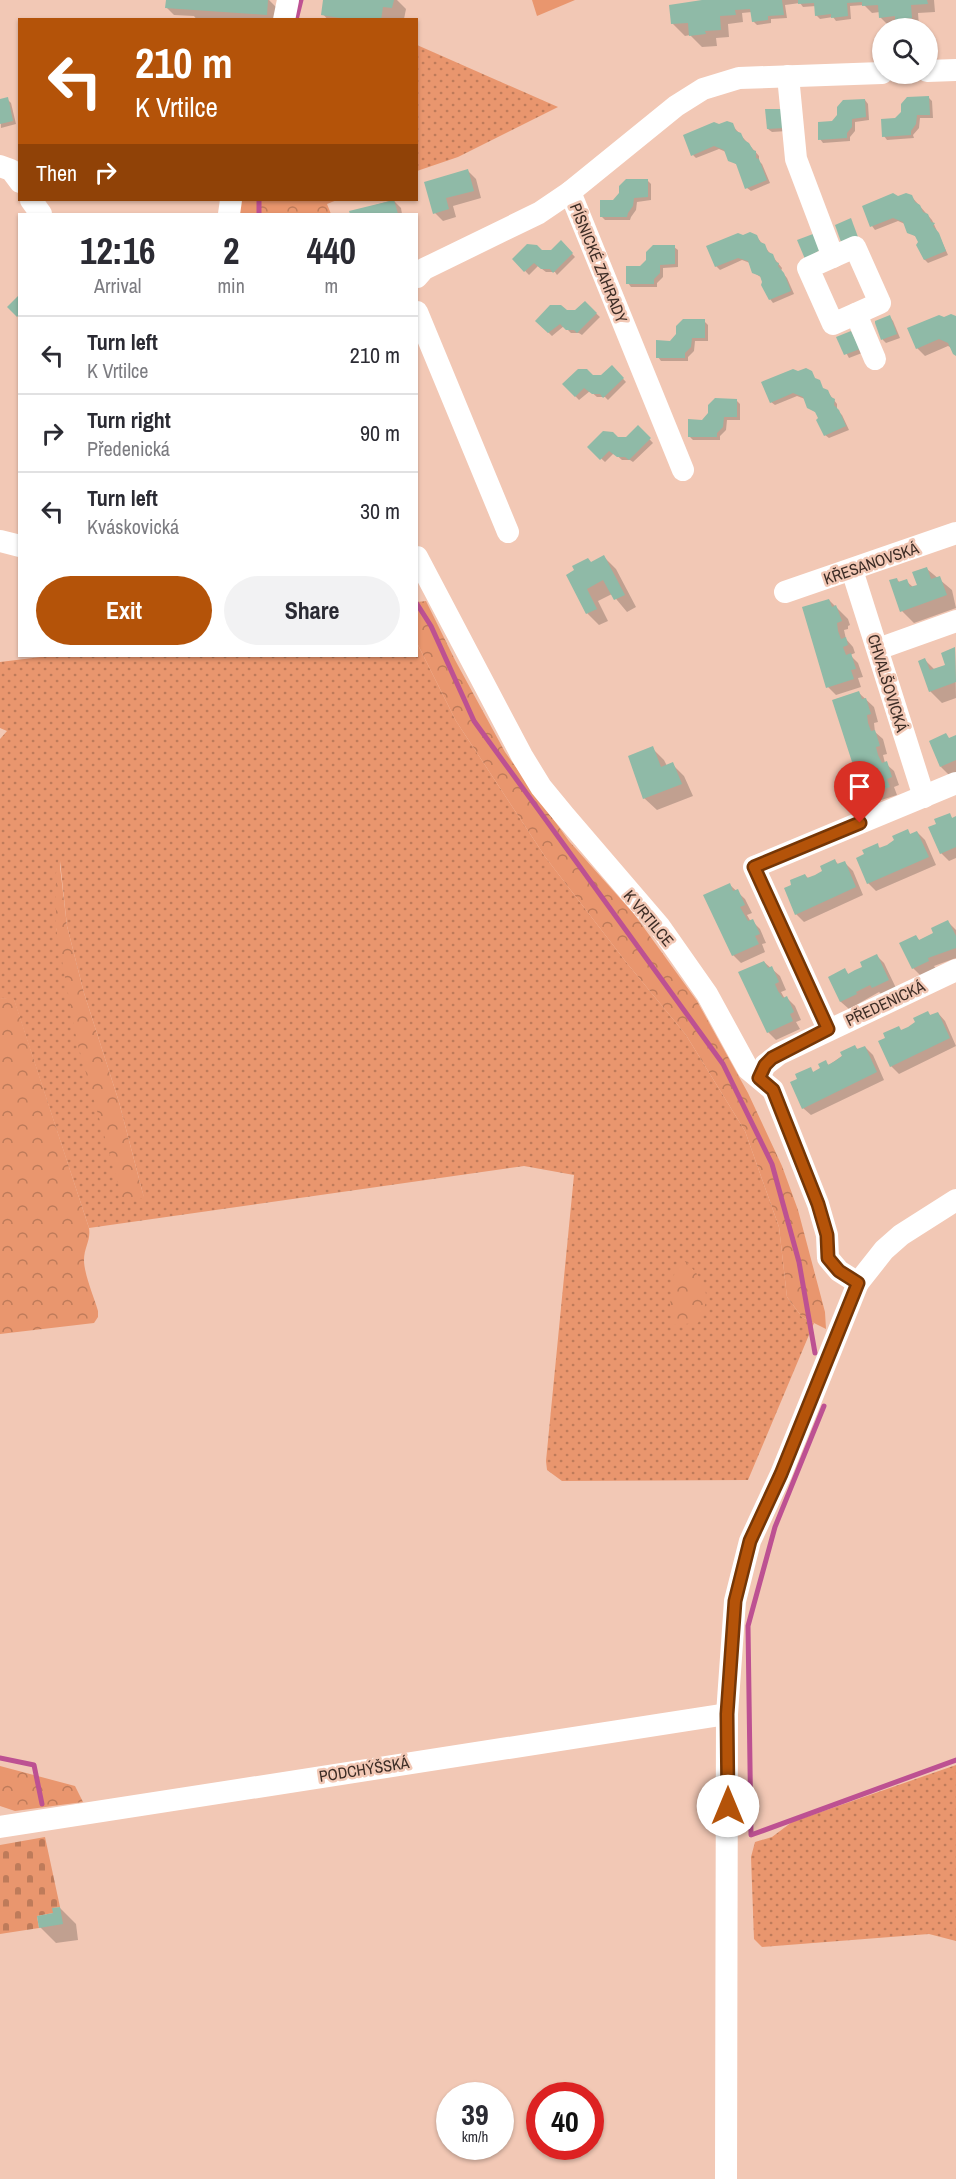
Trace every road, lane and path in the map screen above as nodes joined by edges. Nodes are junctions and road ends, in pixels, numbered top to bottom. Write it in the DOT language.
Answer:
graph roads {
  1 [pos="288,0"];
  2 [pos="284,18"];
  3 [pos="956,70"];
  4 [pos="938,71"];
  5 [pos="872,73"];
  6 [pos="788,76"];
  7 [pos="0,166"];
  8 [pos="18,179"];
  9 [pos="570,192"];
  10 [pos="833,257"];
  11 [pos="418,276"];
  12 [pos="418,314"];
  13 [pos="856,314"];
  14 [pos="875,359"];
  15 [pos="683,470"];
  16 [pos="508,532"];
  17 [pos="956,533"];
  18 [pos="0,541"];
  19 [pos="18,546"];
  20 [pos="418,559"];
  21 [pos="852,570"];
  22 [pos="785,592"];
  23 [pos="956,621"];
  24 [pos="878,649"];
  25 [pos="956,783"];
  26 [pos="924,796"];
  27 [pos="956,970"];
  28 [pos="828,1029"];
  29 [pos="759,1078"];
  30 [pos="956,1200"];
  31 [pos="858,1283"];
  32 [pos="727,1714"];
  33 [pos="0,1827"];
  34 [pos="726,2179"];
  1 -- 2 [label="street"];
  3 -- 4 [label="street"];
  5 -- 6 [label="street, PÍSNICKÉ ZAHRADY"];
  6 -- 9 [label="street, PÍSNICKÉ ZAHRADY"];
  6 -- 10 [label="street"];
  7 -- 8 [label="street"];
  9 -- 11 [label="street"];
  9 -- 15 [label="street, PÍSNICKÉ ZAHRADY"];
  10 -- 13 [label="street"];
  10 -- 13 [label="street"];
  12 -- 16 [label="street"];
  13 -- 14 [label="street"];
  17 -- 21 [label="street, KŘESANOVSKÁ"];
  18 -- 19 [label="street"];
  20 -- 29 [label="street, K VRTILCE"];
  21 -- 22 [label="street, KŘESANOVSKÁ"];
  21 -- 24 [label="street, CHVALŠOVICKÁ"];
  23 -- 24 [label="street"];
  24 -- 26 [label="street, CHVALŠOVICKÁ"];
  25 -- 26 [label="street"];
  26 -- 28 [label="street"];
  27 -- 28 [label="street, PŘEDENICKÁ"];
  28 -- 29 [label="street, PŘEDENICKÁ"];
  29 -- 31 [label="street, K VRTILCE"];
  30 -- 31 [label="street"];
  31 -- 32 [label="street"];
  32 -- 33 [label="street, PODCHÝŠSKÁ"];
  32 -- 34 [label="street"];
}
